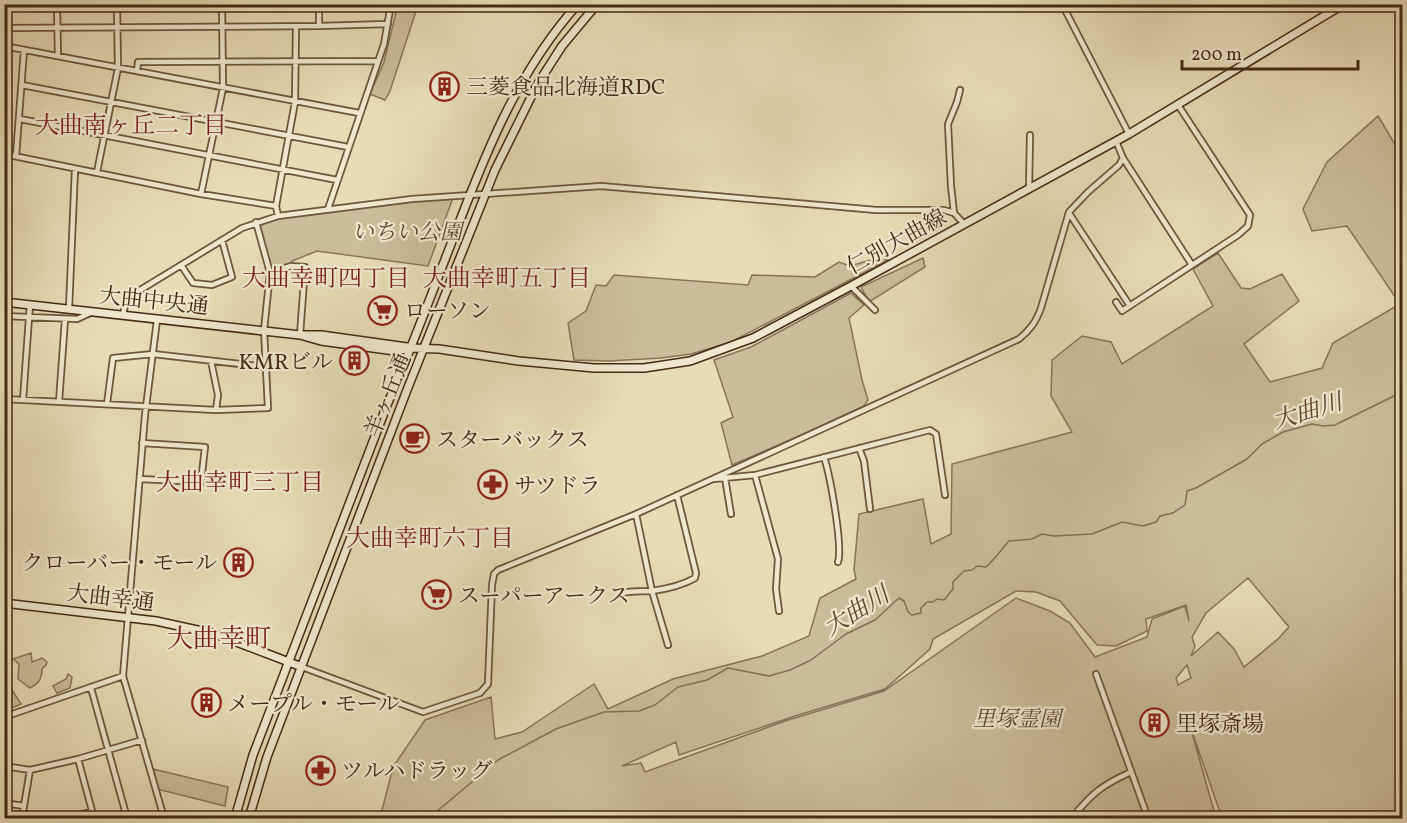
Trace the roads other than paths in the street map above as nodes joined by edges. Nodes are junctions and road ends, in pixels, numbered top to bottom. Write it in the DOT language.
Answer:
graph roads {
  1 [pos="57,4"];
  2 [pos="117,4"];
  3 [pos="222,4"];
  4 [pos="319,4"];
  5 [pos="392,4"];
  6 [pos="578,4"];
  7 [pos="597,4"];
  8 [pos="1062,4"];
  9 [pos="1344,4"];
  10 [pos="388,24"];
  11 [pos="296,26"];
  12 [pos="319,26"];
  13 [pos="221,27"];
  14 [pos="4,28"];
  15 [pos="58,28"];
  16 [pos="117,28"];
  17 [pos="4,46"];
  18 [pos="24,50"];
  19 [pos="58,56"];
  20 [pos="297,61"];
  21 [pos="378,61"];
  22 [pos="222,62"];
  23 [pos="118,68"];
  24 [pos="137,71"];
  25 [pos="22,85"];
  26 [pos="222,88"];
  27 [pos="960,90"];
  28 [pos="295,102"];
  29 [pos="111,103"];
  30 [pos="1178,105"];
  31 [pos="360,113"];
  32 [pos="20,119"];
  33 [pos="215,122"];
  34 [pos="1129,134"];
  35 [pos="105,135"];
  36 [pos="1030,135"];
  37 [pos="290,136"];
  38 [pos="1116,141"];
  39 [pos="348,147"];
  40 [pos="4,154"];
  41 [pos="209,155"];
  42 [pos="16,156"];
  43 [pos="1123,158"];
  44 [pos="75,169"];
  45 [pos="283,169"];
  46 [pos="97,172"];
  47 [pos="337,180"];
  48 [pos="1029,189"];
  49 [pos="201,194"];
  50 [pos="485,194"];
  51 [pos="470,195"];
  52 [pos="276,206"];
  53 [pos="328,209"];
  54 [pos="1069,212"];
  55 [pos="954,213"];
  56 [pos="278,216"];
  57 [pos="256,222"];
  58 [pos="964,224"];
  59 [pos="222,240"];
  60 [pos="181,265"];
  61 [pos="1192,266"];
  62 [pos="270,273"];
  63 [pos="851,286"];
  64 [pos="4,302"];
  65 [pos="1116,302"];
  66 [pos="30,304"];
  67 [pos="1130,306"];
  68 [pos="69,309"];
  69 [pos="875,310"];
  70 [pos="92,311"];
  71 [pos="123,315"];
  72 [pos="4,316"];
  73 [pos="30,317"];
  74 [pos="65,319"];
  75 [pos="157,320"];
  76 [pos="264,330"];
  77 [pos="300,335"];
  78 [pos="411,348"];
  79 [pos="424,349"];
  80 [pos="153,354"];
  81 [pos="211,361"];
  82 [pos="266,367"];
  83 [pos="4,399"];
  84 [pos="23,400"];
  85 [pos="60,402"];
  86 [pos="107,404"];
  87 [pos="146,406"];
  88 [pos="216,410"];
  89 [pos="142,443"];
  90 [pos="859,448"];
  91 [pos="824,457"];
  92 [pos="865,471"];
  93 [pos="858,473"];
  94 [pos="755,475"];
  95 [pos="140,478"];
  96 [pos="724,478"];
  97 [pos="709,480"];
  98 [pos="677,495"];
  99 [pos="945,495"];
  100 [pos="870,509"];
  101 [pos="636,514"];
  102 [pos="731,514"];
  103 [pos="838,561"];
  104 [pos="652,591"];
  105 [pos="623,593"];
  106 [pos="4,603"];
  107 [pos="779,611"];
  108 [pos="128,617"];
  109 [pos="668,645"];
  110 [pos="289,662"];
  111 [pos="302,667"];
  112 [pos="1096,674"];
  113 [pos="123,676"];
  114 [pos="91,688"];
  115 [pos="4,717"];
  116 [pos="142,740"];
  117 [pos="108,749"];
  118 [pos="78,759"];
  119 [pos="4,766"];
  120 [pos="30,770"];
  121 [pos="1131,772"];
  122 [pos="4,803"];
  123 [pos="24,806"];
  124 [pos="92,812"];
  125 [pos="22,819"];
  126 [pos="65,819"];
  127 [pos="94,819"];
  128 [pos="127,819"];
  129 [pos="164,819"];
  130 [pos="235,819"];
  131 [pos="249,819"];
  132 [pos="1072,819"];
  133 [pos="1148,819"];
  1 -- 15 [label="street"];
  2 -- 16 [label="street"];
  3 -- 13 [label="street"];
  4 -- 12 [label="street"];
  5 -- 10 [label="street"];
  6 -- 51 [label="main road, 羊ヶ丘通"];
  7 -- 50 [label="main road, 羊ヶ丘通"];
  8 -- 34 [label="street"];
  9 -- 30 [label="main road, 仁別大曲線"];
  10 -- 12 [label="street"];
  10 -- 21 [label="street"];
  11 -- 12 [label="street"];
  11 -- 13 [label="street"];
  11 -- 20 [label="street"];
  13 -- 16 [label="street"];
  13 -- 22 [label="street"];
  14 -- 15 [label="street"];
  15 -- 16 [label="street"];
  15 -- 19 [label="street"];
  16 -- 23 [label="street"];
  17 -- 18 [label="street"];
  18 -- 19 [label="street"];
  18 -- 25 [label="street"];
  19 -- 23 [label="street"];
  20 -- 21 [label="street"];
  20 -- 22 [label="street"];
  20 -- 28 [label="street"];
  21 -- 31 [label="street"];
  22 -- 24 [label="street"];
  22 -- 26 [label="street"];
  23 -- 24 [label="street"];
  23 -- 29 [label="street"];
  24 -- 26 [label="street"];
  25 -- 29 [label="street"];
  25 -- 32 [label="street"];
  26 -- 28 [label="street"];
  26 -- 33 [label="street"];
  27 -- 55 [label="street"];
  28 -- 31 [label="street"];
  28 -- 37 [label="street"];
  29 -- 33 [label="street"];
  29 -- 35 [label="street"];
  30 -- 34 [label="main road, 仁別大曲線"];
  30 -- 61 [label="street"];
  31 -- 39 [label="street"];
  32 -- 35 [label="street"];
  32 -- 42 [label="street"];
  33 -- 37 [label="street"];
  33 -- 41 [label="street"];
  34 -- 38 [label="main road, 仁別大曲線"];
  35 -- 41 [label="street"];
  35 -- 46 [label="street"];
  36 -- 48 [label="street"];
  37 -- 39 [label="street"];
  37 -- 45 [label="street"];
  38 -- 43 [label="street"];
  38 -- 48 [label="main road, 仁別大曲線"];
  39 -- 47 [label="street"];
  40 -- 42 [label="street"];
  41 -- 45 [label="street"];
  41 -- 49 [label="street"];
  42 -- 44 [label="street"];
  43 -- 54 [label="street"];
  43 -- 61 [label="street"];
  44 -- 46 [label="street"];
  44 -- 68 [label="street"];
  45 -- 47 [label="street"];
  45 -- 52 [label="street"];
  46 -- 49 [label="street"];
  47 -- 53 [label="street"];
  48 -- 58 [label="main road, 仁別大曲線"];
  49 -- 52 [label="street"];
  50 -- 51 [label="street"];
  50 -- 55 [label="street"];
  50 -- 79 [label="main road, 羊ヶ丘通"];
  51 -- 53 [label="street"];
  51 -- 78 [label="main road, 羊ヶ丘通"];
  52 -- 56 [label="street"];
  53 -- 56 [label="street"];
  54 -- 67 [label="street"];
  54 -- 97 [label="street"];
  55 -- 58 [label="street"];
  56 -- 57 [label="street"];
  57 -- 59 [label="street"];
  57 -- 62 [label="street"];
  58 -- 63 [label="main road, 仁別大曲線"];
  59 -- 60 [label="street"];
  59 -- 60 [label="street"];
  60 -- 71 [label="street"];
  61 -- 67 [label="street"];
  62 -- 76 [label="street"];
  62 -- 77 [label="street"];
  63 -- 69 [label="street"];
  63 -- 79 [label="main road, 仁別大曲線"];
  64 -- 66 [label="main road, 大曲中央通"];
  65 -- 67 [label="street"];
  66 -- 68 [label="main road, 大曲中央通"];
  66 -- 73 [label="street"];
  68 -- 70 [label="main road, 大曲中央通"];
  70 -- 71 [label="main road, 大曲中央通"];
  70 -- 74 [label="street"];
  71 -- 75 [label="main road, 大曲中央通"];
  72 -- 73 [label="street"];
  73 -- 74 [label="street"];
  73 -- 84 [label="street"];
  74 -- 85 [label="street"];
  75 -- 76 [label="main road, 大曲中央通"];
  75 -- 80 [label="street"];
  76 -- 77 [label="main road, 大曲中央通"];
  76 -- 82 [label="street"];
  77 -- 78 [label="main road, 大曲中央通"];
  78 -- 79 [label="main road, 大曲中央通"];
  78 -- 110 [label="main road, 羊ヶ丘通"];
  79 -- 111 [label="main road, 羊ヶ丘通"];
  80 -- 81 [label="street"];
  80 -- 86 [label="street"];
  80 -- 87 [label="street"];
  81 -- 82 [label="street"];
  81 -- 88 [label="street"];
  82 -- 88 [label="street"];
  83 -- 84 [label="street"];
  84 -- 85 [label="street"];
  85 -- 86 [label="street"];
  86 -- 87 [label="street"];
  87 -- 88 [label="street"];
  87 -- 89 [label="street"];
  89 -- 95 [label="street"];
  89 -- 95 [label="street"];
  90 -- 91 [label="street"];
  90 -- 92 [label="street"];
  90 -- 99 [label="street"];
  91 -- 94 [label="street"];
  91 -- 103 [label="street"];
  92 -- 93 [label="street"];
  92 -- 100 [label="street"];
  94 -- 96 [label="street"];
  94 -- 107 [label="street"];
  95 -- 108 [label="street"];
  96 -- 97 [label="street"];
  96 -- 102 [label="street"];
  97 -- 98 [label="street"];
  98 -- 101 [label="street"];
  98 -- 104 [label="street"];
  101 -- 104 [label="street"];
  101 -- 111 [label="street"];
  104 -- 105 [label="street"];
  104 -- 109 [label="street"];
  106 -- 108 [label="main road, 大曲幸通"];
  108 -- 110 [label="main road, 大曲幸通"];
  108 -- 113 [label="street"];
  110 -- 111 [label="main road, 大曲幸通"];
  110 -- 130 [label="main road, 羊ヶ丘通"];
  111 -- 131 [label="main road, 羊ヶ丘通"];
  112 -- 121 [label="street"];
  113 -- 114 [label="street"];
  113 -- 116 [label="street"];
  114 -- 115 [label="street"];
  114 -- 117 [label="street"];
  116 -- 117 [label="street"];
  116 -- 129 [label="street"];
  117 -- 118 [label="street"];
  117 -- 128 [label="street"];
  118 -- 120 [label="street"];
  118 -- 124 [label="street"];
  119 -- 120 [label="street"];
  120 -- 123 [label="street"];
  121 -- 132 [label="street"];
  121 -- 133 [label="street"];
  122 -- 123 [label="street"];
  123 -- 125 [label="street"];
  124 -- 126 [label="street"];
  124 -- 127 [label="street"];
}
